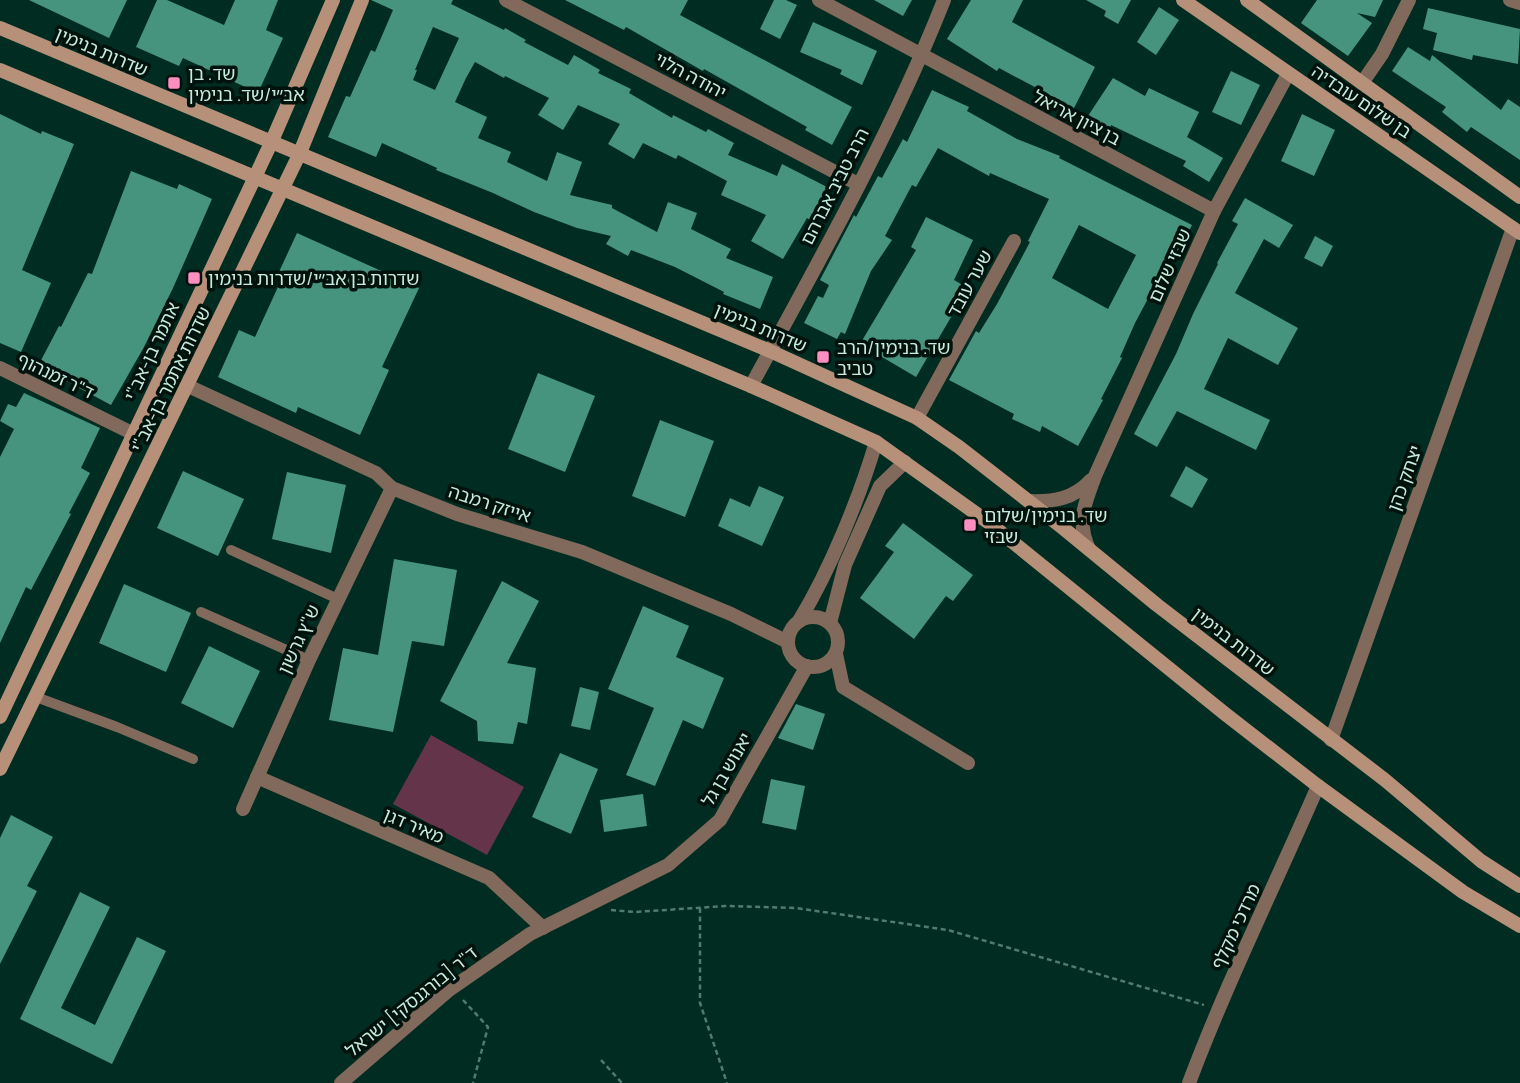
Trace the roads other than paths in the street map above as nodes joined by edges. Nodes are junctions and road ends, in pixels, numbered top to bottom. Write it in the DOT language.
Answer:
graph roads {
  1 [pos="334,0"];
  2 [pos="362,0"];
  3 [pos="506,0"];
  4 [pos="819,0"];
  5 [pos="944,0"];
  6 [pos="1183,0"];
  7 [pos="1247,0"];
  8 [pos="1409,0"];
  9 [pos="1510,0"];
  10 [pos="1520,3"];
  11 [pos="0,28"];
  12 [pos="922,56"];
  13 [pos="0,71"];
  14 [pos="1288,74"];
  15 [pos="1362,83"];
  16 [pos="271,143"];
  17 [pos="299,155"];
  18 [pos="254,178"];
  19 [pos="858,184"];
  20 [pos="282,191"];
  21 [pos="1520,197"];
  22 [pos="1214,211"];
  23 [pos="1517,231"];
  24 [pos="1014,241"];
  25 [pos="770,351"];
  26 [pos="0,368"];
  27 [pos="188,386"];
  28 [pos="751,386"];
  29 [pos="917,418"];
  30 [pos="134,434"];
  31 [pos="876,442"];
  32 [pos="905,462"];
  33 [pos="1094,476"];
  34 [pos="392,488"];
  35 [pos="1029,501"];
  36 [pos="1089,549"];
  37 [pos="231,550"];
  38 [pos="338,599"];
  39 [pos="201,612"];
  40 [pos="799,621"];
  41 [pos="830,623"];
  42 [pos="788,642"];
  43 [pos="836,654"];
  44 [pos="309,660"];
  45 [pos="807,666"];
  46 [pos="36,697"];
  47 [pos="0,717"];
  48 [pos="1331,740"];
  49 [pos="193,759"];
  50 [pos="968,763"];
  51 [pos="0,769"];
  52 [pos="257,777"];
  53 [pos="1318,786"];
  54 [pos="243,809"];
  55 [pos="1520,886"];
  56 [pos="1519,926"];
  57 [pos="543,928"];
  58 [pos="341,1083"];
  59 [pos="1189,1083"];
  1 -- 16 [label="main road, אתמר בן-אב\"י"];
  2 -- 17 [label="main road, שדרות אתמר בן-אב\"י"];
  3 -- 19 [label="street, יהודה הלוי"];
  4 -- 12 [label="street, בן ציון אריאל"];
  5 -- 12 [label="street, הרב טביב אברהם"];
  6 -- 14 [label="main road, בן שלום עובדיה"];
  7 -- 15 [label="main road, בן שלום עובדיה"];
  8 -- 15 [label="street"];
  9 -- 10 [label="street"];
  11 -- 16 [label="main road, שדרות בנימין"];
  12 -- 19 [label="street, הרב טביב אברהם"];
  12 -- 22 [label="street, בן ציון אריאל"];
  13 -- 18 [label="main road"];
  14 -- 22 [label="street, שבזי שלום"];
  14 -- 23 [label="main road, בן שלום עובדיה"];
  15 -- 21 [label="main road, בן שלום עובדיה"];
  16 -- 17 [label="main road, שדרות בנימין"];
  16 -- 18 [label="main road, אתמר בן-אב\"י"];
  17 -- 20 [label="main road, שדרות אתמר בן-אב\"י"];
  17 -- 25 [label="main road, שדרות בנימין"];
  18 -- 20 [label="main road"];
  18 -- 30 [label="main road, אתמר בן-אב\"י"];
  19 -- 25 [label="street, הרב טביב אברהם"];
  20 -- 27 [label="main road, שדרות אתמר בן-אב\"י"];
  20 -- 28 [label="main road"];
  22 -- 33 [label="street, שבזי שלום"];
  23 -- 48 [label="street, יצחק כהן"];
  24 -- 29 [label="street, שער עובד"];
  25 -- 28 [label="street, הרב טביב אברהם"];
  25 -- 29 [label="main road, שדרות בנימין"];
  26 -- 30 [label="street, ד\"ר זמנהוף"];
  27 -- 34 [label="street, אייזק רמבה"];
  27 -- 46 [label="main road, שדרות אתמר בן-אב\"י"];
  28 -- 31 [label="main road"];
  29 -- 35 [label="main road, שדרות בנימין"];
  30 -- 47 [label="main road, אתמר בן-אב\"י"];
  31 -- 32 [label="main road"];
  31 -- 40 [label="street"];
  32 -- 41 [label="street"];
  32 -- 53 [label="main road"];
  33 -- 35 [label="street, שבזי שלום"];
  33 -- 36 [label="street, שבזי שלום"];
  34 -- 38 [label="street, ש\"ץ גרשון"];
  34 -- 42 [label="street, אייזק רמבה"];
  35 -- 36 [label="main road, שדרות בנימין"];
  36 -- 48 [label="main road, שדרות בנימין"];
  37 -- 38 [label="lane"];
  38 -- 44 [label="street, ש\"ץ גרשון"];
  39 -- 44 [label="lane"];
  40 -- 41 [label="street"];
  40 -- 42 [label="street"];
  41 -- 43 [label="street"];
  42 -- 45 [label="street"];
  43 -- 45 [label="street"];
  43 -- 50 [label="street"];
  44 -- 52 [label="street, ש\"ץ גרשון"];
  45 -- 57 [label="street, יאנוש בן גל"];
  46 -- 49 [label="lane"];
  46 -- 51 [label="main road, שדרות אתמר בן-אב\"י"];
  48 -- 55 [label="main road, שדרות בנימין"];
  52 -- 54 [label="street, ש\"ץ גרשון"];
  52 -- 57 [label="street, מאיר דגן"];
  53 -- 56 [label="main road"];
  53 -- 59 [label="street, מרדכי מקלף"];
  57 -- 58 [label="street, ד\"ר [בורגנסקי] ישראל"];
}
